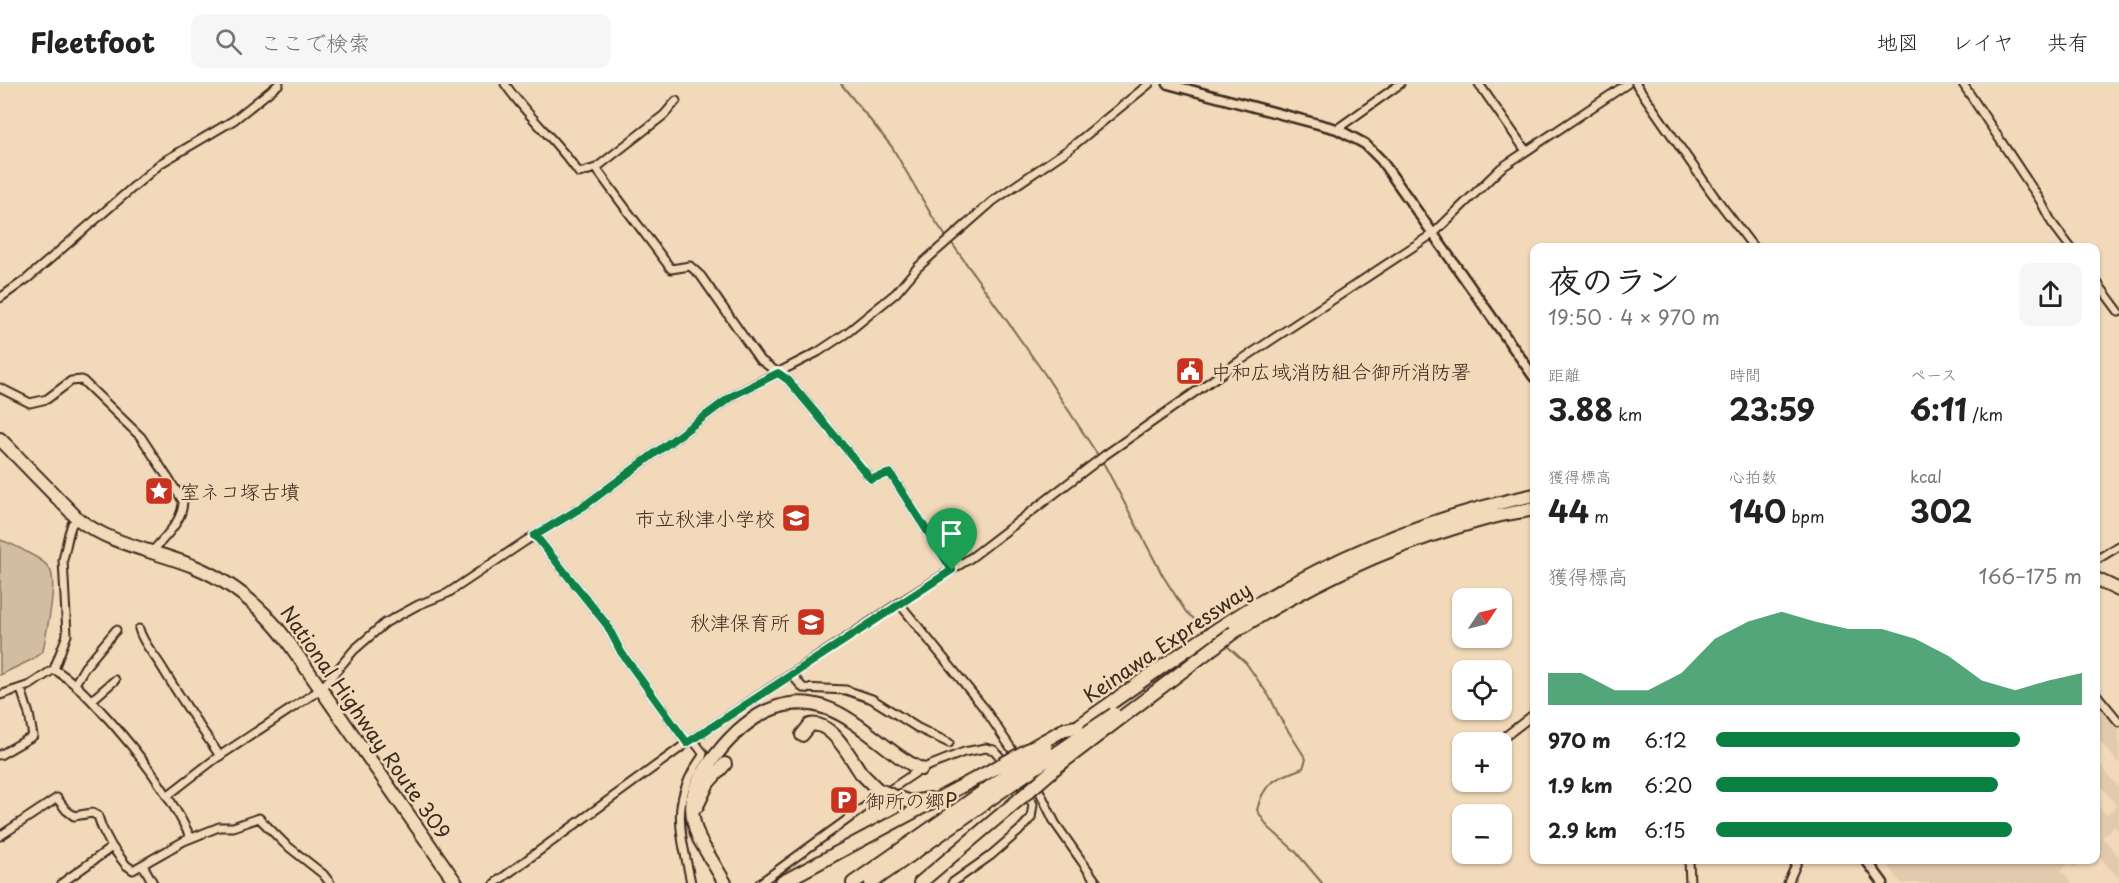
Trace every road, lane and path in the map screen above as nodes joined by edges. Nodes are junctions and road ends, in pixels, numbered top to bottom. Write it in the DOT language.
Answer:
graph roads {
  1 [pos="279,84"];
  2 [pos="505,84"];
  3 [pos="1149,84"];
  4 [pos="1168,84"];
  5 [pos="1400,84"];
  6 [pos="1479,84"];
  7 [pos="1627,84"];
  8 [pos="1636,84"];
  9 [pos="1963,84"];
  10 [pos="676,101"];
  11 [pos="1337,129"];
  12 [pos="1526,151"];
  13 [pos="596,168"];
  14 [pos="1434,233"];
  15 [pos="1750,243"];
  16 [pos="2067,243"];
  17 [pos="2100,286"];
  18 [pos="0,298"];
  19 [pos="2119,312"];
  20 [pos="1530,371"];
  21 [pos="778,373"];
  22 [pos="0,388"];
  23 [pos="0,439"];
  24 [pos="1530,496"];
  25 [pos="1530,510"];
  26 [pos="78,519"];
  27 [pos="534,536"];
  28 [pos="2119,546"];
  29 [pos="151,553"];
  30 [pos="2100,558"];
  31 [pos="952,570"];
  32 [pos="2100,581"];
  33 [pos="2119,590"];
  34 [pos="899,603"];
  35 [pos="139,628"];
  36 [pos="116,630"];
  37 [pos="1234,632"];
  38 [pos="54,669"];
  39 [pos="792,675"];
  40 [pos="115,680"];
  41 [pos="75,684"];
  42 [pos="21,689"];
  43 [pos="321,689"];
  44 [pos="0,695"];
  45 [pos="2100,699"];
  46 [pos="92,700"];
  47 [pos="1530,717"];
  48 [pos="853,722"];
  49 [pos="2119,722"];
  50 [pos="1511,732"];
  51 [pos="690,741"];
  52 [pos="949,743"];
  53 [pos="0,755"];
  54 [pos="220,756"];
  55 [pos="724,764"];
  56 [pos="921,769"];
  57 [pos="1007,774"];
  58 [pos="946,795"];
  59 [pos="167,796"];
  60 [pos="0,836"];
  61 [pos="191,838"];
  62 [pos="699,838"];
  63 [pos="112,847"];
  64 [pos="1689,864"];
  65 [pos="1796,864"];
  66 [pos="1869,864"];
  67 [pos="143,865"];
  68 [pos="62,883"];
  69 [pos="153,883"];
  70 [pos="330,883"];
  71 [pos="456,883"];
  72 [pos="495,883"];
  73 [pos="691,883"];
  74 [pos="725,883"];
  75 [pos="760,883"];
  76 [pos="781,883"];
  77 [pos="853,883"];
  78 [pos="871,883"];
  79 [pos="920,883"];
  80 [pos="952,883"];
  81 [pos="1096,883"];
  82 [pos="1690,883"];
  83 [pos="1788,883"];
  84 [pos="1883,883"];
  1 -- 18 [label="street"];
  2 -- 13 [label="street"];
  3 -- 21 [label="street"];
  4 -- 11 [label="street"];
  5 -- 11 [label="street"];
  6 -- 12 [label="street"];
  7 -- 12 [label="street"];
  8 -- 15 [label="street"];
  9 -- 16 [label="street"];
  10 -- 13 [label="street"];
  11 -- 14 [label="street"];
  12 -- 14 [label="street"];
  13 -- 21 [label="street"];
  14 -- 20 [label="street"];
  14 -- 31 [label="street"];
  17 -- 19 [label="street"];
  21 -- 27 [label="street"];
  21 -- 31 [label="street"];
  22 -- 29 [label="street"];
  23 -- 26 [label="highway, National Highway Route 309"];
  24 -- 57 [label="highway, Keinawa Expressway, bridge"];
  25 -- 37 [label="highway, Keinawa Expressway"];
  26 -- 29 [label="highway, National Highway Route 309"];
  26 -- 38 [label="street"];
  27 -- 43 [label="street"];
  27 -- 51 [label="street"];
  28 -- 30 [label="street"];
  29 -- 43 [label="highway, National Highway Route 309"];
  31 -- 34 [label="street"];
  32 -- 33 [label="highway"];
  34 -- 39 [label="street"];
  34 -- 81 [label="street"];
  35 -- 54 [label="street"];
  36 -- 41 [label="street"];
  37 -- 57 [label="highway, Keinawa Expressway, bridge"];
  37 -- 79 [label="highway, bridge"];
  38 -- 41 [label="street"];
  38 -- 42 [label="street"];
  39 -- 51 [label="street"];
  39 -- 52 [label="street"];
  40 -- 46 [label="street"];
  41 -- 46 [label="street"];
  42 -- 44 [label="street"];
  42 -- 53 [label="street"];
  43 -- 54 [label="street"];
  43 -- 71 [label="highway, National Highway Route 309"];
  45 -- 49 [label="street"];
  46 -- 59 [label="street"];
  47 -- 50 [label="street"];
  48 -- 56 [label="highway"];
  48 -- 58 [label="highway, bridge"];
  48 -- 62 [label="highway"];
  51 -- 72 [label="street"];
  51 -- 73 [label="street"];
  54 -- 59 [label="street"];
  55 -- 62 [label="highway"];
  56 -- 75 [label="street"];
  56 -- 80 [label="street"];
  57 -- 58 [label="highway"];
  57 -- 77 [label="highway, Keinawa Expressway"];
  57 -- 78 [label="highway, Keinawa Expressway"];
  58 -- 76 [label="highway"];
  59 -- 61 [label="street"];
  60 -- 63 [label="street"];
  61 -- 67 [label="street"];
  61 -- 70 [label="street"];
  62 -- 74 [label="highway"];
  63 -- 67 [label="street"];
  63 -- 68 [label="street"];
  64 -- 82 [label="street"];
  65 -- 83 [label="street"];
  66 -- 84 [label="street"];
  67 -- 69 [label="street"];
}
